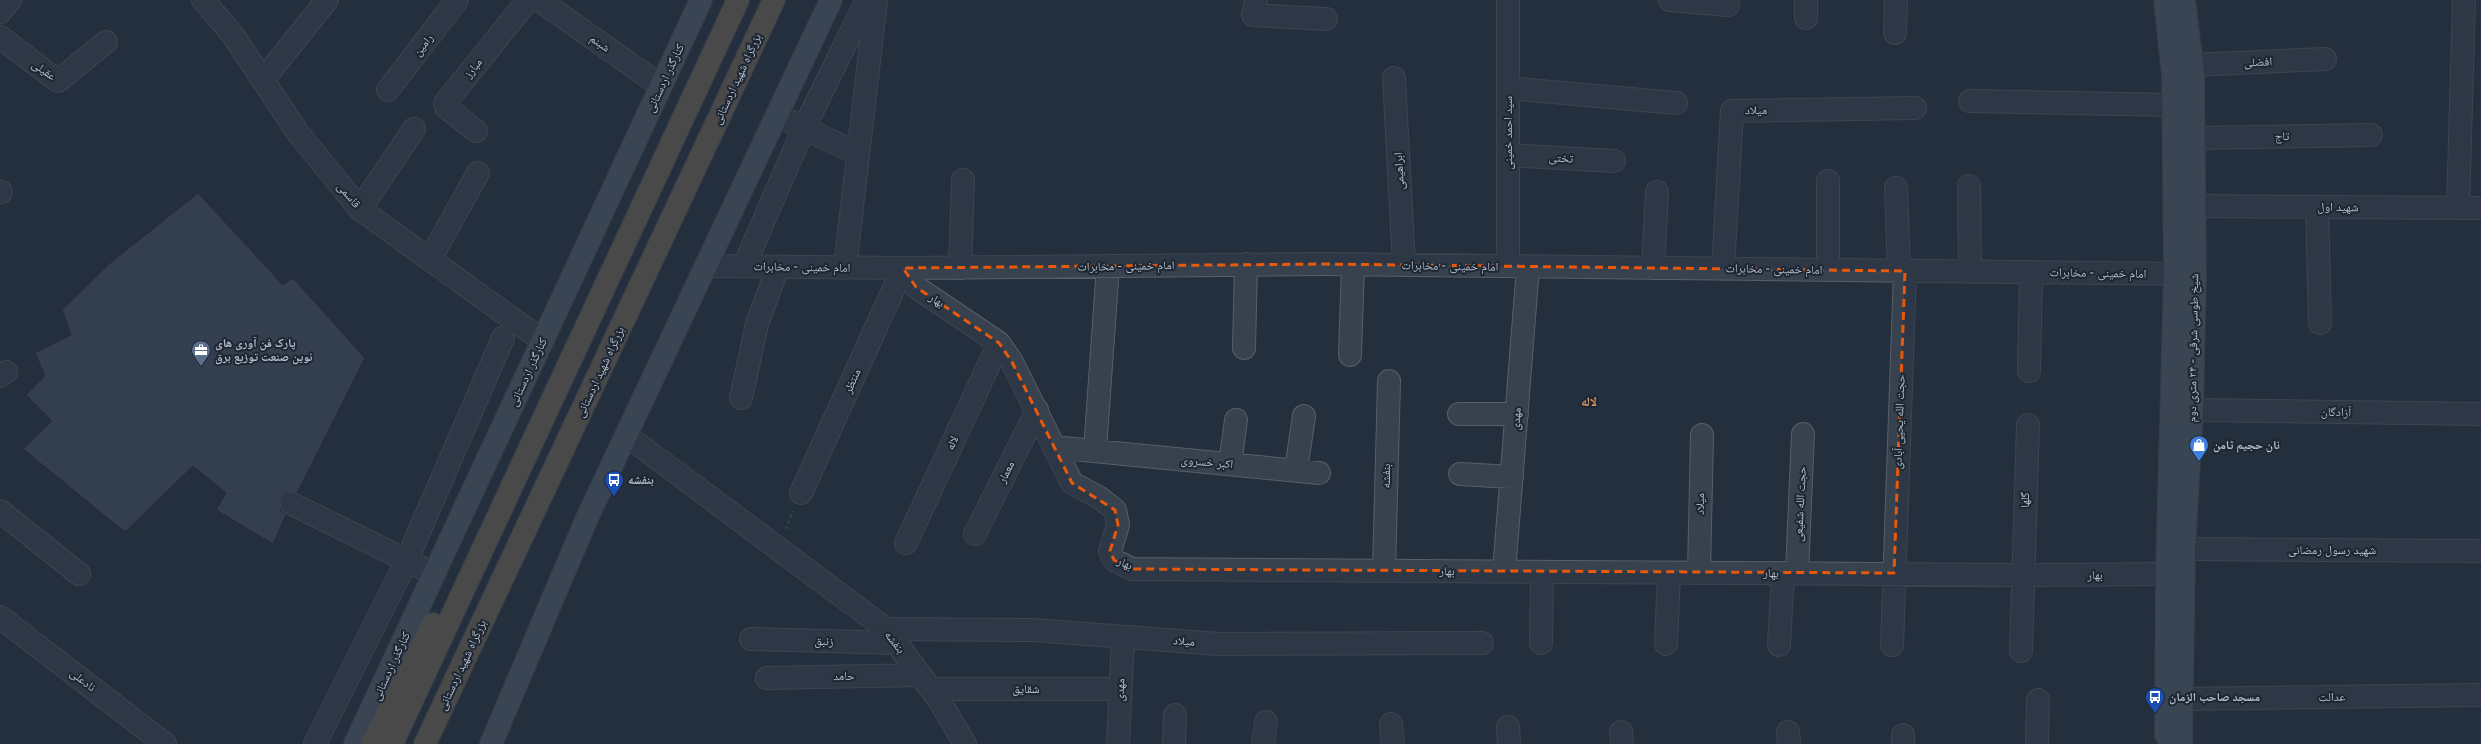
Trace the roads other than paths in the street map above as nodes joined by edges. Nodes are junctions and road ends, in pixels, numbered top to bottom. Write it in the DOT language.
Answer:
graph roads {
  1 [pos="10,0"];
  2 [pos="203,0"];
  3 [pos="327,0"];
  4 [pos="458,0"];
  5 [pos="701,0"];
  6 [pos="738,0"];
  7 [pos="774,0"];
  8 [pos="831,0"];
  9 [pos="867,0"];
  10 [pos="876,0"];
  11 [pos="1256,0"];
  12 [pos="1508,0"];
  13 [pos="1670,0"];
  14 [pos="1896,0"];
  15 [pos="2165,0"];
  16 [pos="2184,0"];
  17 [pos="2464,0"];
  18 [pos="540,1"];
  19 [pos="1728,5"];
  20 [pos="0,12"];
  21 [pos="1326,19"];
  22 [pos="1895,33"];
  23 [pos="0,37"];
  24 [pos="106,42"];
  25 [pos="2325,59"];
  26 [pos="2191,64"];
  27 [pos="1394,78"];
  28 [pos="263,80"];
  29 [pos="661,86"];
  30 [pos="1508,88"];
  31 [pos="388,90"];
  32 [pos="1970,101"];
  33 [pos="1676,103"];
  34 [pos="2174,105"];
  35 [pos="1915,108"];
  36 [pos="777,114"];
  37 [pos="804,128"];
  38 [pos="414,129"];
  39 [pos="476,131"];
  40 [pos="2371,135"];
  41 [pos="2194,138"];
  42 [pos="858,154"];
  43 [pos="1508,155"];
  44 [pos="1614,161"];
  45 [pos="478,173"];
  46 [pos="963,180"];
  47 [pos="1828,181"];
  48 [pos="1969,186"];
  49 [pos="1896,188"];
  50 [pos="1657,192"];
  51 [pos="2195,206"];
  52 [pos="2317,207"];
  53 [pos="2458,208"];
  54 [pos="2481,208"];
  55 [pos="360,209"];
  56 [pos="430,259"];
  57 [pos="1246,264"];
  58 [pos="1353,264"];
  59 [pos="1404,265"];
  60 [pos="706,266"];
  61 [pos="744,266"];
  62 [pos="1108,266"];
  63 [pos="778,267"];
  64 [pos="1518,267"];
  65 [pos="845,268"];
  66 [pos="903,268"];
  67 [pos="960,268"];
  68 [pos="1653,268"];
  69 [pos="1723,269"];
  70 [pos="1828,270"];
  71 [pos="1902,271"];
  72 [pos="1970,272"];
  73 [pos="2031,272"];
  74 [pos="2185,274"];
  75 [pos="2320,323"];
  76 [pos="502,338"];
  77 [pos="542,341"];
  78 [pos="999,343"];
  79 [pos="1244,348"];
  80 [pos="1350,355"];
  81 [pos="2028,371"];
  82 [pos="564,375"];
  83 [pos="1389,381"];
  84 [pos="741,398"];
  85 [pos="1037,410"];
  86 [pos="2192,410"];
  87 [pos="1459,414"];
  88 [pos="1517,414"];
  89 [pos="2481,414"];
  90 [pos="1304,416"];
  91 [pos="1236,420"];
  92 [pos="2028,425"];
  93 [pos="1803,434"];
  94 [pos="1702,435"];
  95 [pos="626,436"];
  96 [pos="1053,447"];
  97 [pos="1095,451"];
  98 [pos="1230,464"];
  99 [pos="1296,470"];
  100 [pos="1319,473"];
  101 [pos="1460,474"];
  102 [pos="1512,477"];
  103 [pos="801,493"];
  104 [pos="292,504"];
  105 [pos="0,511"];
  106 [pos="975,534"];
  107 [pos="906,543"];
  108 [pos="2184,549"];
  109 [pos="2481,551"];
  110 [pos="406,562"];
  111 [pos="1384,571"];
  112 [pos="1504,572"];
  113 [pos="1542,572"];
  114 [pos="1669,573"];
  115 [pos="1699,573"];
  116 [pos="1790,573"];
  117 [pos="1894,573"];
  118 [pos="79,574"];
  119 [pos="434,574"];
  120 [pos="2167,574"];
  121 [pos="2022,575"];
  122 [pos="0,617"];
  123 [pos="892,636"];
  124 [pos="1123,637"];
  125 [pos="751,639"];
  126 [pos="1482,643"];
  127 [pos="1541,643"];
  128 [pos="1666,644"];
  129 [pos="1779,645"];
  130 [pos="1892,645"];
  131 [pos="2021,651"];
  132 [pos="767,678"];
  133 [pos="926,682"];
  134 [pos="1120,689"];
  135 [pos="2481,695"];
  136 [pos="2182,699"];
  137 [pos="2038,700"];
  138 [pos="1175,715"];
  139 [pos="1266,722"];
  140 [pos="166,744"];
  141 [pos="315,744"];
  142 [pos="355,744"];
  143 [pos="372,744"];
  144 [pos="392,744"];
  145 [pos="427,744"];
  146 [pos="491,744"];
  147 [pos="965,744"];
  148 [pos="1118,744"];
  149 [pos="1174,744"];
  150 [pos="1263,744"];
  151 [pos="2037,744"];
  152 [pos="2166,744"];
  153 [pos="2181,744"];
  1 -- 20 [label="street"];
  2 -- 28 [label="street, قاسمی"];
  3 -- 28 [label="street"];
  4 -- 31 [label="street, رامین"];
  5 -- 29 [label="main road, کنارگذر اردستانی"];
  6 -- 82 [label="highway"];
  7 -- 145 [label="highway, بزرگراه شهید اردستانی"];
  8 -- 36 [label="main road"];
  9 -- 37 [label="street"];
  10 -- 42 [label="street"];
  11 -- 21 [label="street"];
  12 -- 30 [label="street, سید احمد خمینی"];
  13 -- 19 [label="street"];
  14 -- 22 [label="street"];
  15 -- 34 [label="main road, شیخ طوسی شرقی - ۲۴ متری دوم"];
  16 -- 26 [label="main road, شیخ طوسی شرقی - ۲۴ متری دوم"];
  17 -- 53 [label="street"];
  18 -- 29 [label="street, شبنم"];
  18 -- 39 [label="street, مبارز"];
  23 -- 24 [label="street, عقیلی"];
  25 -- 26 [label="street, افضلی"];
  26 -- 41 [label="main road, شیخ طوسی شرقی - ۲۴ متری دوم"];
  27 -- 59 [label="street, ابراهیمی"];
  28 -- 55 [label="street, قاسمی"];
  29 -- 77 [label="main road, کنارگذر اردستانی"];
  30 -- 33 [label="street"];
  30 -- 43 [label="street, سید احمد خمینی"];
  32 -- 34 [label="street"];
  34 -- 74 [label="main road, شیخ طوسی شرقی - ۲۴ متری دوم"];
  35 -- 69 [label="street, میلاد"];
  36 -- 37 [label="street"];
  36 -- 60 [label="main road"];
  37 -- 42 [label="street"];
  37 -- 61 [label="street"];
  38 -- 55 [label="street"];
  40 -- 41 [label="street, تاج"];
  41 -- 51 [label="main road, شیخ طوسی شرقی - ۲۴ متری دوم"];
  42 -- 65 [label="street"];
  43 -- 44 [label="street, تختی"];
  43 -- 64 [label="street, سید احمد خمینی"];
  45 -- 56 [label="street"];
  46 -- 67 [label="street"];
  47 -- 70 [label="street"];
  48 -- 72 [label="street"];
  49 -- 71 [label="street, حجت الله یحیی آبادی"];
  50 -- 68 [label="street"];
  51 -- 52 [label="street, شهید اول"];
  51 -- 74 [label="main road, شیخ طوسی شرقی - ۲۴ متری دوم"];
  52 -- 53 [label="street, شهید اول"];
  52 -- 75 [label="street"];
  53 -- 54 [label="street, شهید اول"];
  55 -- 56 [label="street, قاسمی"];
  56 -- 77 [label="street, قاسمی"];
  57 -- 58 [label="street, امام خمینی - مخابرات"];
  57 -- 62 [label="street, امام خمینی - مخابرات"];
  57 -- 79 [label="street"];
  58 -- 59 [label="street, امام خمینی - مخابرات"];
  58 -- 80 [label="street"];
  59 -- 64 [label="street, امام خمینی - مخابرات"];
  60 -- 61 [label="street, امام خمینی - مخابرات"];
  60 -- 95 [label="main road"];
  61 -- 63 [label="street, امام خمینی - مخابرات"];
  62 -- 67 [label="street, امام خمینی - مخابرات"];
  62 -- 97 [label="street"];
  63 -- 65 [label="street, امام خمینی - مخابرات"];
  63 -- 84 [label="street"];
  64 -- 68 [label="street, امام خمینی - مخابرات"];
  64 -- 88 [label="street, مهدی"];
  65 -- 66 [label="street, امام خمینی - مخابرات"];
  66 -- 67 [label="street, امام خمینی - مخابرات"];
  66 -- 78 [label="street, بهار"];
  66 -- 103 [label="street, منتظر"];
  68 -- 69 [label="street, امام خمینی - مخابرات"];
  69 -- 70 [label="street, امام خمینی - مخابرات"];
  70 -- 71 [label="street, امام خمینی - مخابرات"];
  71 -- 72 [label="street, امام خمینی - مخابرات"];
  71 -- 117 [label="street, حجت الله یحیی آبادی"];
  72 -- 73 [label="street, امام خمینی - مخابرات"];
  73 -- 74 [label="street, امام خمینی - مخابرات"];
  73 -- 81 [label="street"];
  74 -- 86 [label="main road, شیخ طوسی شرقی - ۲۴ متری دوم"];
  74 -- 120 [label="main road, شیخ طوسی شرقی - ۲۴ متری دوم"];
  76 -- 110 [label="street"];
  77 -- 119 [label="main road, کنارگذر اردستانی"];
  78 -- 85 [label="street, بهار"];
  78 -- 107 [label="street, لاله"];
  82 -- 143 [label="highway"];
  82 -- 144 [label="highway"];
  83 -- 111 [label="street, بنفشه"];
  85 -- 96 [label="street, بهار"];
  85 -- 106 [label="street, معمار"];
  86 -- 89 [label="street, آزادگان"];
  86 -- 108 [label="main road, شیخ طوسی شرقی - ۲۴ متری دوم"];
  87 -- 88 [label="street"];
  88 -- 102 [label="street, مهدی"];
  90 -- 99 [label="street"];
  91 -- 98 [label="street"];
  92 -- 121 [label="street, گلها"];
  93 -- 116 [label="street, حجت الله شفیعی"];
  94 -- 115 [label="street, میلاد"];
  95 -- 123 [label="street, بنفشه"];
  95 -- 146 [label="main road"];
  96 -- 97 [label="street, اکبر خسروی"];
  96 -- 111 [label="street, بهار"];
  97 -- 98 [label="street, اکبر خسروی"];
  98 -- 99 [label="street, اکبر خسروی"];
  99 -- 100 [label="street, اکبر خسروی"];
  101 -- 102 [label="street"];
  102 -- 112 [label="street, مهدی"];
  104 -- 110 [label="street"];
  105 -- 118 [label="street"];
  108 -- 109 [label="street, شهید رسول رمضانی"];
  108 -- 136 [label="main road, شیخ طوسی شرقی - ۲۴ متری دوم"];
  110 -- 119 [label="street"];
  110 -- 141 [label="street"];
  111 -- 112 [label="street, بهار"];
  112 -- 113 [label="street, بهار"];
  113 -- 114 [label="street, بهار"];
  113 -- 127 [label="street"];
  114 -- 115 [label="street, بهار"];
  114 -- 128 [label="street"];
  115 -- 116 [label="street, بهار"];
  116 -- 117 [label="street, بهار"];
  116 -- 129 [label="street, حجت الله شفیعی"];
  117 -- 121 [label="street, بهار"];
  117 -- 130 [label="street, حجت الله یحیی آبادی"];
  119 -- 142 [label="main road, کنارگذر اردستانی"];
  120 -- 121 [label="street, بهار"];
  120 -- 152 [label="main road, شیخ طوسی شرقی - ۲۴ متری دوم"];
  121 -- 131 [label="street, گلها"];
  122 -- 140 [label="street, نادعلی"];
  123 -- 124 [label="street, میلاد"];
  123 -- 125 [label="street, زنبق"];
  123 -- 133 [label="street, بنفشه"];
  124 -- 126 [label="street, میلاد"];
  124 -- 134 [label="street, مهدی"];
  132 -- 133 [label="street, حامد"];
  133 -- 134 [label="street, شقایق"];
  133 -- 147 [label="street, بنفشه"];
  134 -- 148 [label="street, مهدی"];
  135 -- 136 [label="street, عدالت"];
  136 -- 153 [label="main road, شیخ طوسی شرقی - ۲۴ متری دوم"];
  137 -- 151 [label="street"];
  138 -- 149 [label="street"];
  139 -- 150 [label="street"];
}
